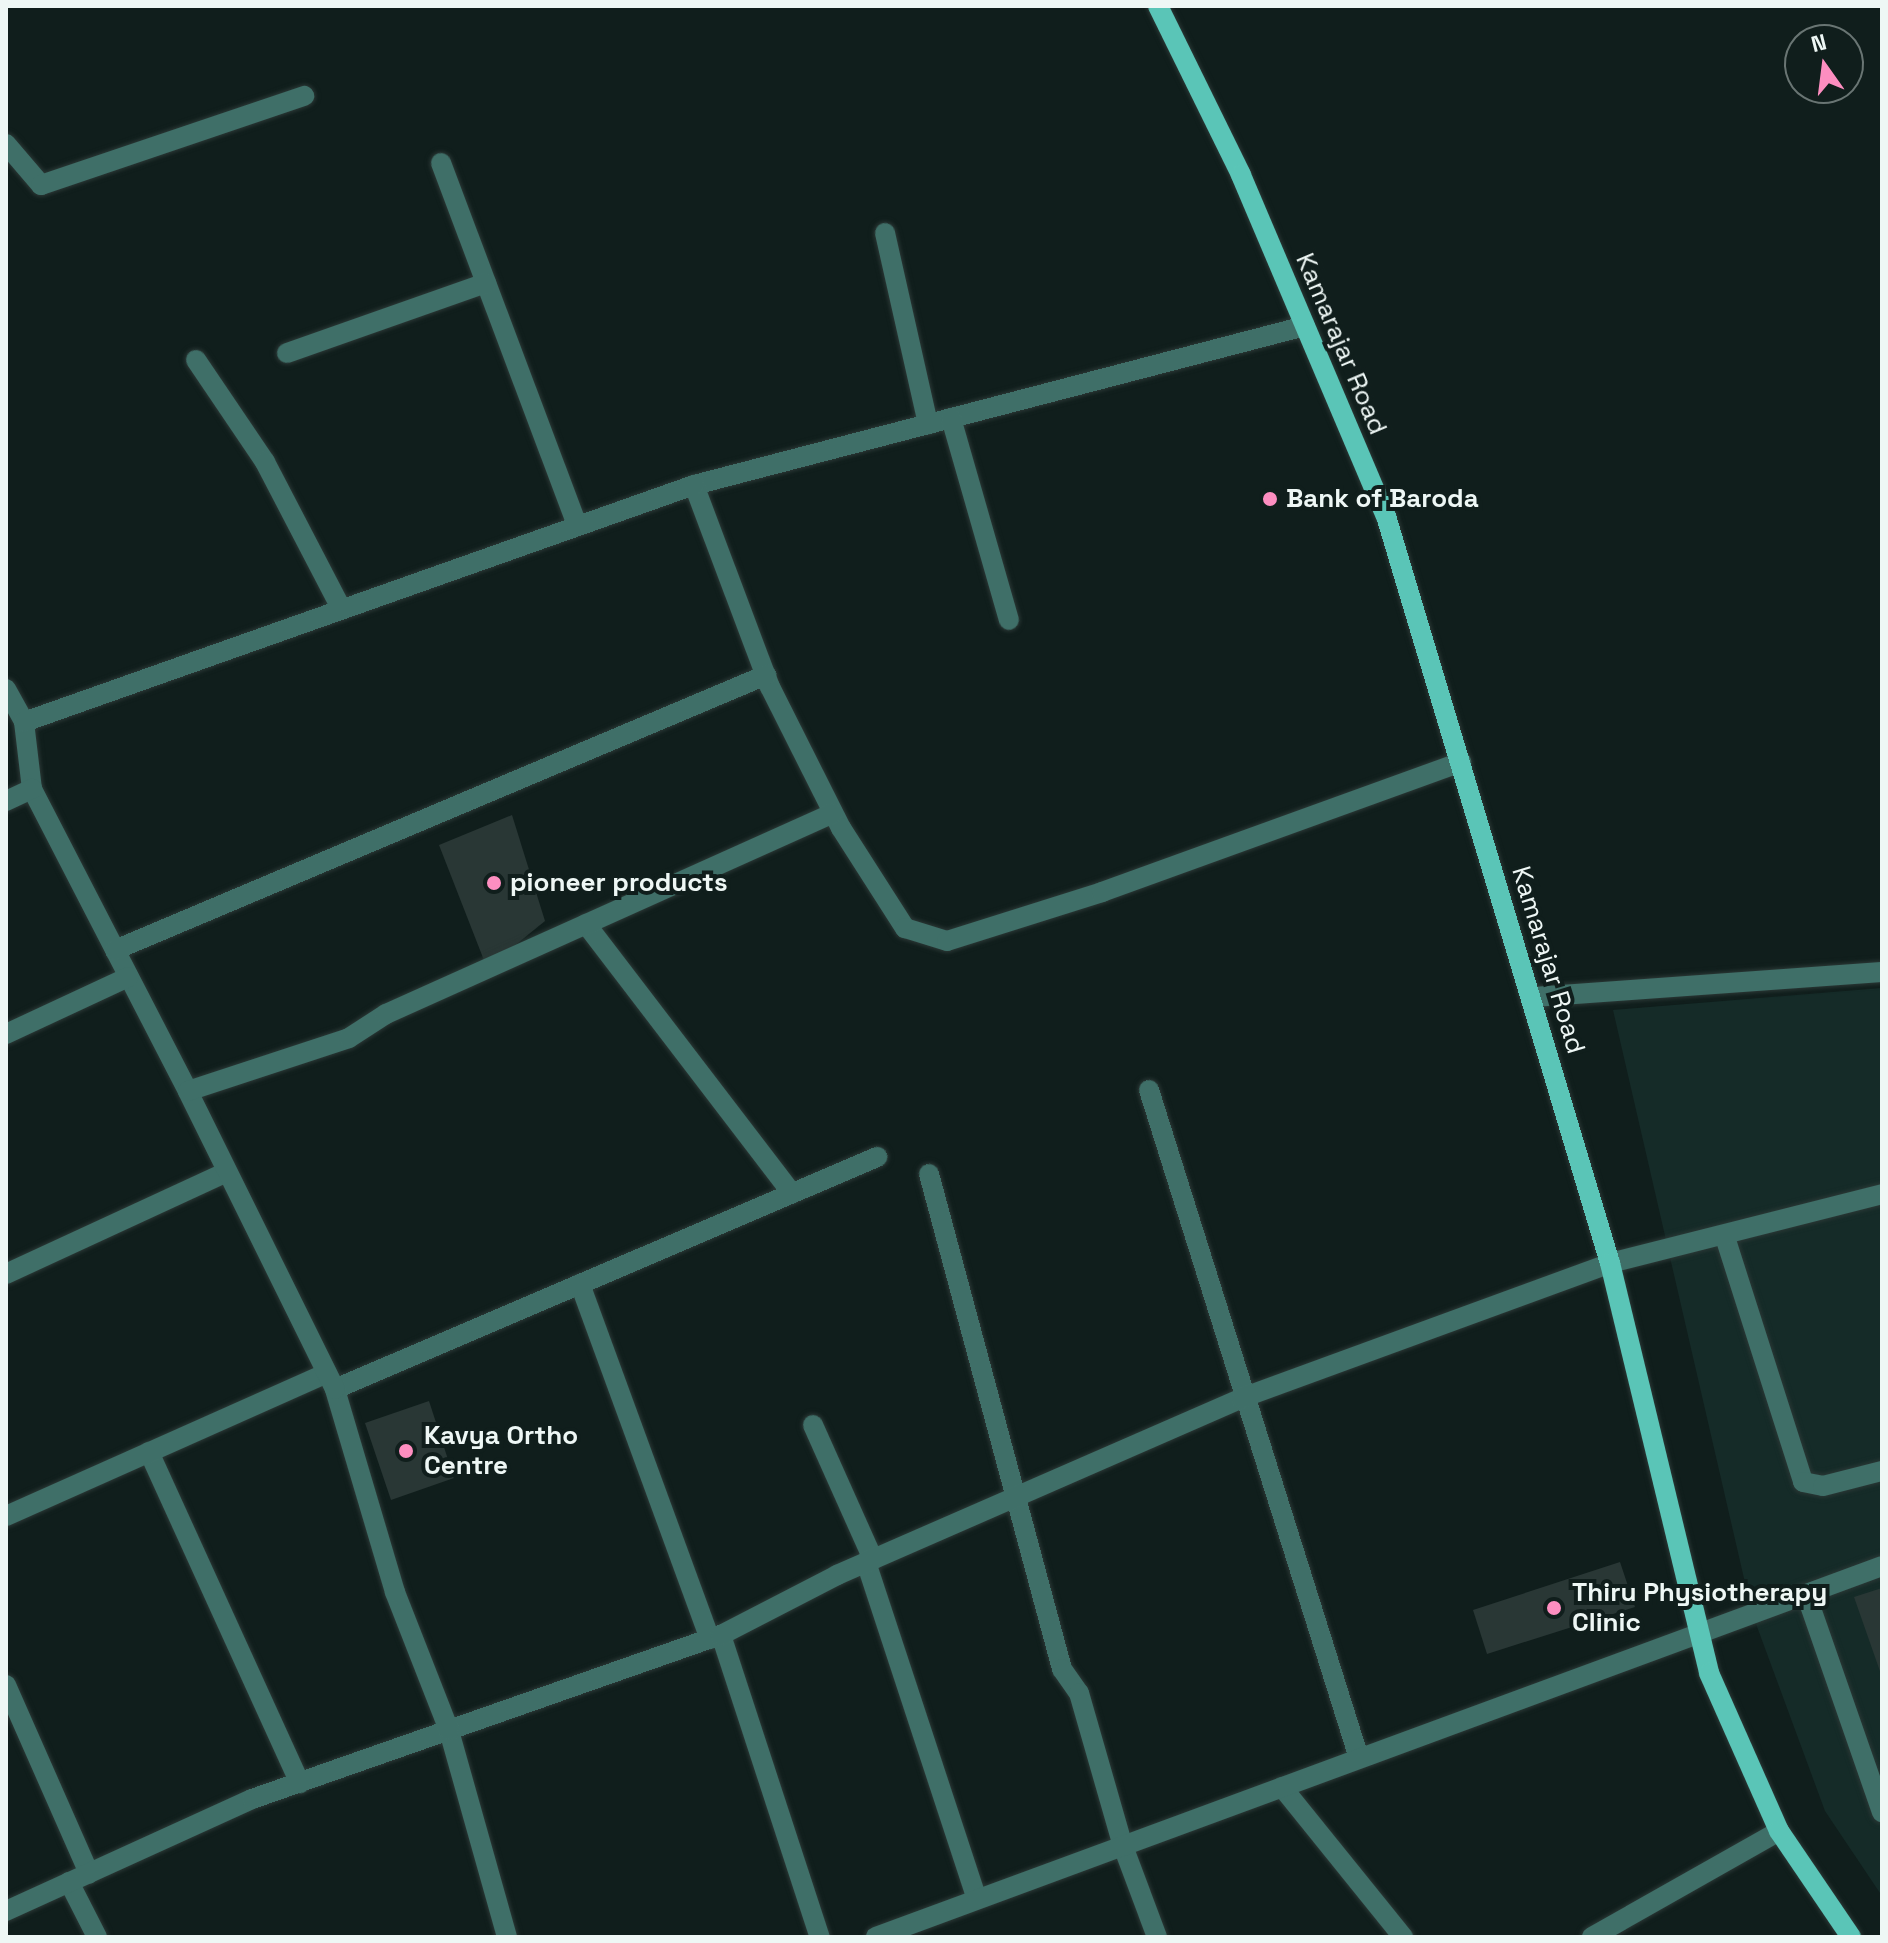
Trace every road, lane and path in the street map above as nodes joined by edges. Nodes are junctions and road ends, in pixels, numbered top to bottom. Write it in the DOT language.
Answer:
graph roads {
  1 [pos="1158,6"];
  2 [pos="304,96"];
  3 [pos="6,144"];
  4 [pos="441,163"];
  5 [pos="885,233"];
  6 [pos="486,283"];
  7 [pos="1305,326"];
  8 [pos="287,353"];
  9 [pos="196,360"];
  10 [pos="951,418"];
  11 [pos="928,424"];
  12 [pos="694,485"];
  13 [pos="577,525"];
  14 [pos="340,606"];
  15 [pos="1009,620"];
  16 [pos="766,675"];
  17 [pos="6,689"];
  18 [pos="24,722"];
  19 [pos="1461,762"];
  20 [pos="32,789"];
  21 [pos="6,801"];
  22 [pos="833,813"];
  23 [pos="586,924"];
  24 [pos="115,950"];
  25 [pos="1882,972"];
  26 [pos="128,977"];
  27 [pos="1533,997"];
  28 [pos="6,1034"];
  29 [pos="1149,1090"];
  30 [pos="188,1091"];
  31 [pos="877,1157"];
  32 [pos="227,1172"];
  33 [pos="929,1174"];
  34 [pos="792,1193"];
  35 [pos="1882,1194"];
  36 [pos="1725,1237"];
  37 [pos="1610,1263"];
  38 [pos="6,1274"];
  39 [pos="580,1284"];
  40 [pos="331,1381"];
  41 [pos="1242,1398"];
  42 [pos="813,1425"];
  43 [pos="149,1452"];
  44 [pos="1882,1471"];
  45 [pos="1019,1496"];
  46 [pos="6,1516"];
  47 [pos="869,1561"];
  48 [pos="1882,1566"];
  49 [pos="1806,1594"];
  50 [pos="1699,1633"];
  51 [pos="716,1637"];
  52 [pos="6,1685"];
  53 [pos="449,1730"];
  54 [pos="1359,1758"];
  55 [pos="300,1783"];
  56 [pos="1282,1787"];
  57 [pos="1882,1812"];
  58 [pos="1779,1831"];
  59 [pos="1123,1846"];
  60 [pos="89,1873"];
  61 [pos="69,1882"];
  62 [pos="977,1899"];
  63 [pos="6,1911"];
  64 [pos="97,1937"];
  65 [pos="507,1937"];
  66 [pos="820,1937"];
  67 [pos="876,1937"];
  68 [pos="1157,1937"];
  69 [pos="1403,1937"];
  70 [pos="1592,1937"];
  71 [pos="1851,1937"];
  1 -- 7 [label="main road, Kamarajar Road"];
  2 -- 3 [label="street"];
  4 -- 6 [label="street"];
  5 -- 11 [label="street"];
  6 -- 8 [label="street"];
  6 -- 13 [label="street"];
  7 -- 10 [label="street"];
  7 -- 19 [label="main road, Kamarajar Road"];
  9 -- 14 [label="street"];
  10 -- 11 [label="street"];
  10 -- 15 [label="street"];
  11 -- 12 [label="street"];
  12 -- 13 [label="street"];
  12 -- 16 [label="street"];
  13 -- 14 [label="street"];
  14 -- 18 [label="street"];
  16 -- 22 [label="street"];
  16 -- 24 [label="street"];
  17 -- 18 [label="street"];
  18 -- 20 [label="street"];
  19 -- 22 [label="street"];
  19 -- 27 [label="main road, Kamarajar Road"];
  20 -- 21 [label="street"];
  20 -- 24 [label="street"];
  22 -- 23 [label="street"];
  23 -- 30 [label="street"];
  23 -- 34 [label="street"];
  24 -- 26 [label="street"];
  25 -- 27 [label="street"];
  26 -- 28 [label="street"];
  26 -- 30 [label="street"];
  27 -- 37 [label="main road, Kamarajar Road"];
  29 -- 41 [label="street"];
  30 -- 32 [label="street"];
  31 -- 34 [label="street"];
  32 -- 38 [label="street"];
  32 -- 40 [label="street"];
  33 -- 45 [label="street"];
  34 -- 39 [label="street"];
  35 -- 36 [label="street"];
  36 -- 37 [label="street"];
  36 -- 44 [label="street"];
  37 -- 41 [label="street"];
  37 -- 50 [label="main road, Kamarajar Road"];
  39 -- 40 [label="street"];
  39 -- 51 [label="street"];
  40 -- 43 [label="street"];
  40 -- 53 [label="street"];
  41 -- 45 [label="street"];
  41 -- 54 [label="street"];
  42 -- 47 [label="street"];
  43 -- 46 [label="street"];
  43 -- 55 [label="street"];
  45 -- 47 [label="street"];
  45 -- 59 [label="street"];
  47 -- 51 [label="street"];
  47 -- 62 [label="street"];
  48 -- 49 [label="street"];
  49 -- 50 [label="street"];
  49 -- 57 [label="street"];
  50 -- 54 [label="street"];
  50 -- 58 [label="main road, Kamarajar Road"];
  51 -- 53 [label="street"];
  51 -- 66 [label="street"];
  52 -- 60 [label="street"];
  53 -- 55 [label="street"];
  53 -- 65 [label="street"];
  54 -- 56 [label="street"];
  55 -- 60 [label="street"];
  56 -- 59 [label="street"];
  56 -- 69 [label="street"];
  58 -- 70 [label="street"];
  58 -- 71 [label="main road, Kamarajar Road"];
  59 -- 62 [label="street"];
  59 -- 68 [label="street"];
  60 -- 61 [label="street"];
  61 -- 63 [label="street"];
  61 -- 64 [label="street"];
  62 -- 67 [label="street"];
}
